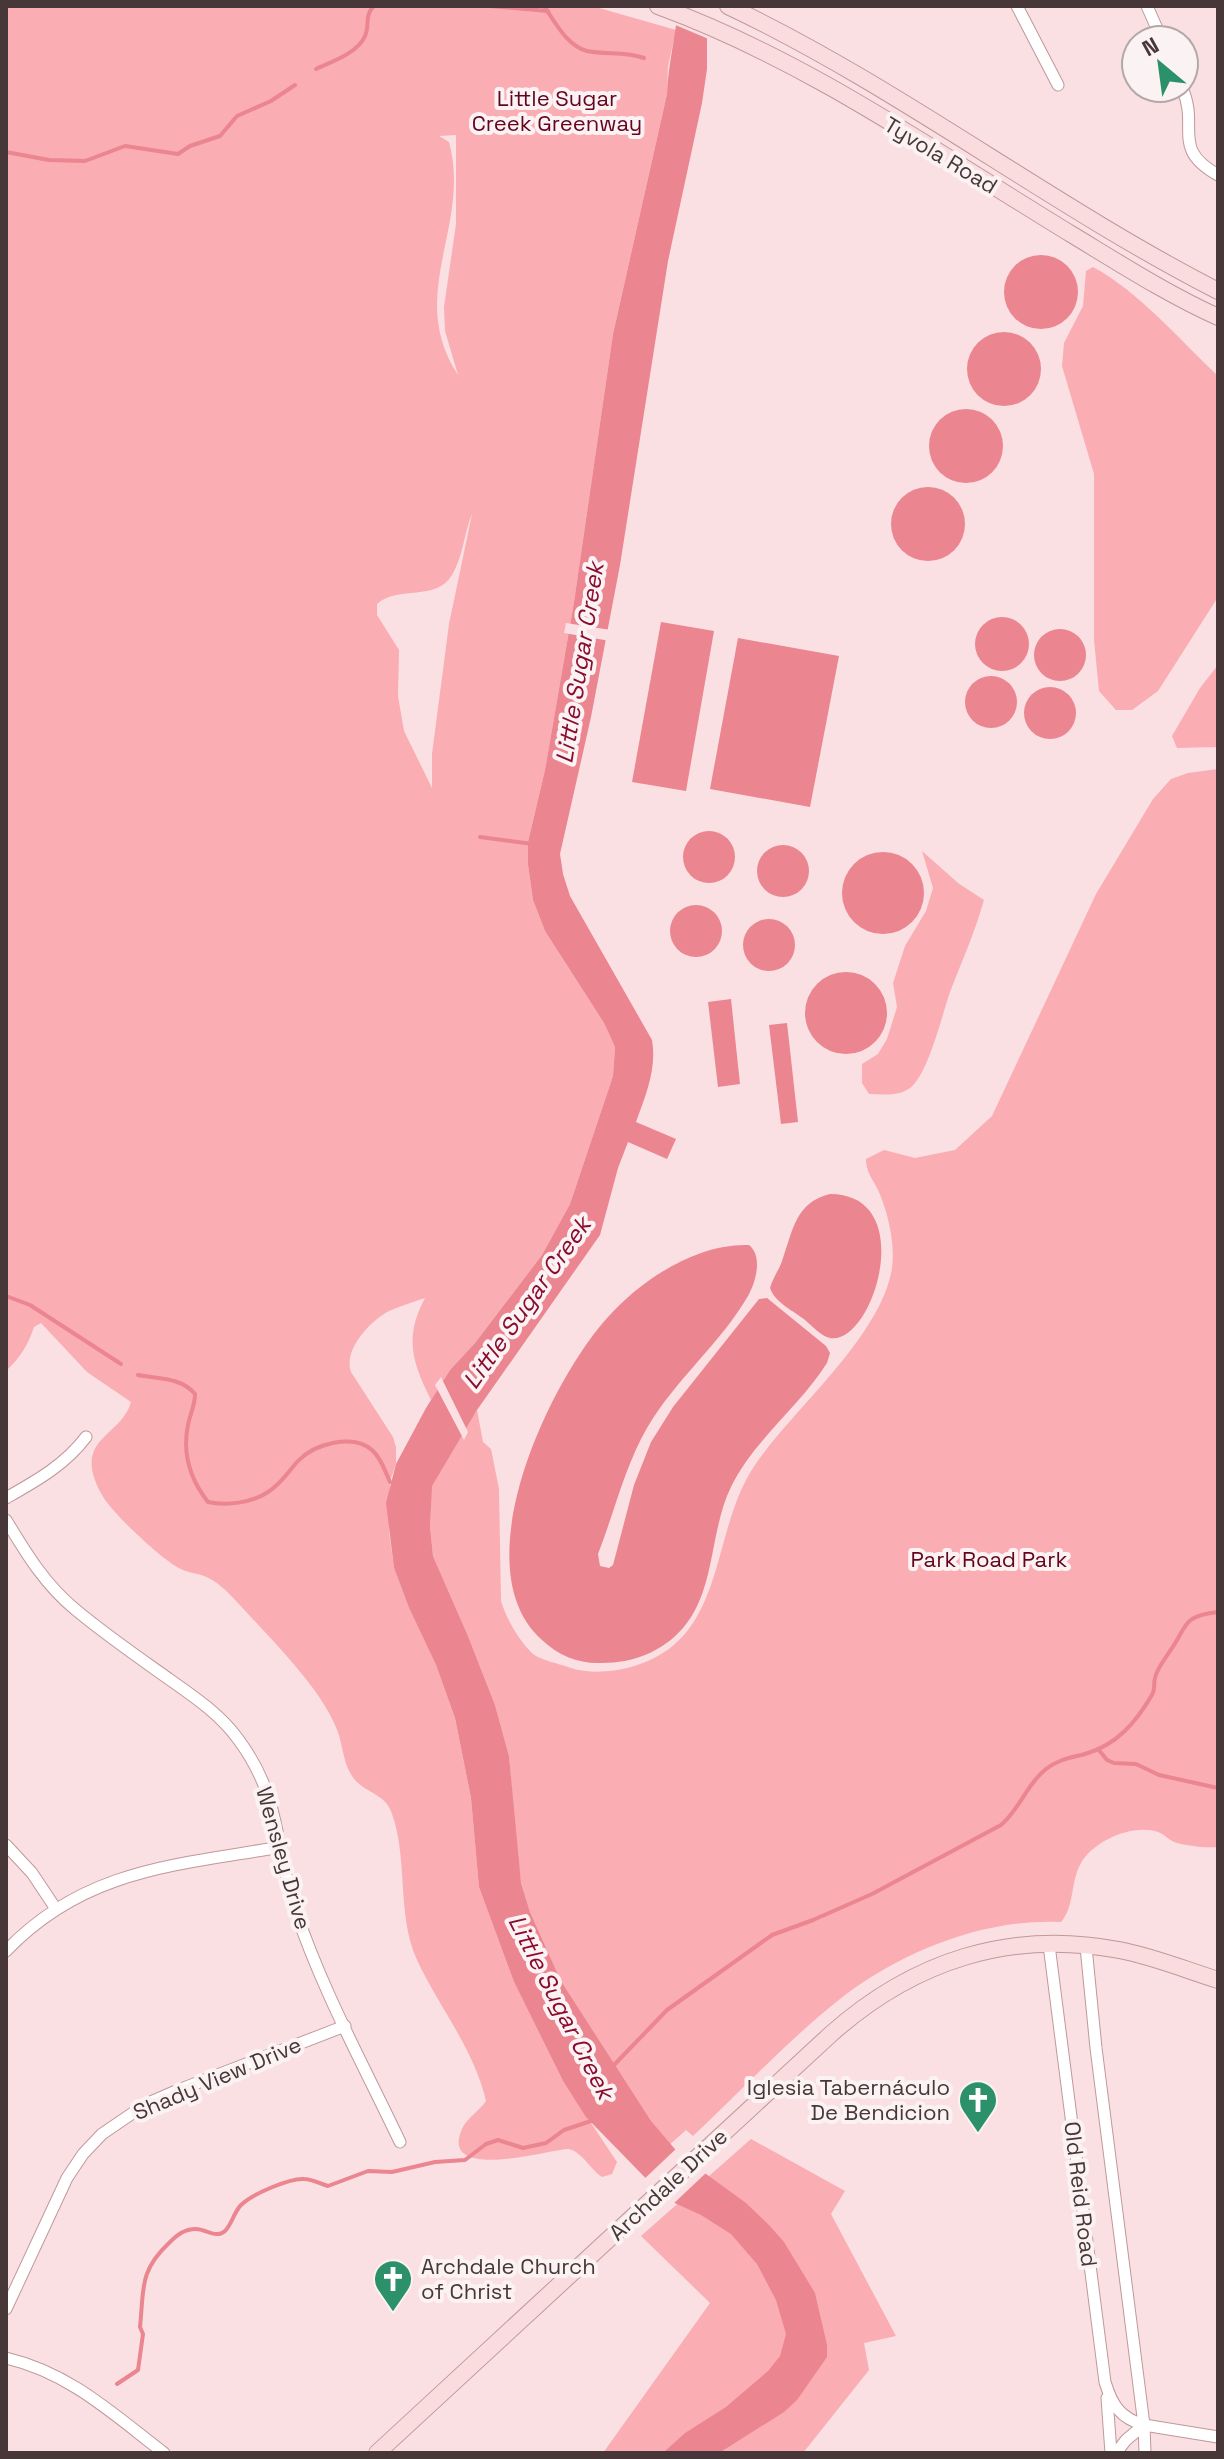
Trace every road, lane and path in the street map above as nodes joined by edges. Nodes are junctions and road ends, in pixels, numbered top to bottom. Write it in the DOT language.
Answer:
graph roads {
  1 [pos="658,6"];
  2 [pos="728,6"];
  3 [pos="1017,6"];
  4 [pos="1058,85"];
  5 [pos="1188,104"];
  6 [pos="1218,175"];
  7 [pos="1218,291"];
  8 [pos="1218,317"];
  9 [pos="86,1437"];
  10 [pos="6,1498"];
  11 [pos="6,1520"];
  12 [pos="6,1845"];
  13 [pos="281,1847"];
  14 [pos="56,1909"];
  15 [pos="1049,1945"];
  16 [pos="1086,1947"];
  17 [pos="6,1951"];
  18 [pos="1218,1980"];
  19 [pos="345,2026"];
  20 [pos="400,2142"];
  21 [pos="6,2309"];
  22 [pos="6,2358"];
  23 [pos="1105,2382"];
  24 [pos="1144,2425"];
  25 [pos="1218,2437"];
  26 [pos="164,2453"];
  27 [pos="377,2453"];
  28 [pos="1114,2453"];
  29 [pos="1145,2453"];
  1 -- 8 [label="main road, Tyvola Road"];
  2 -- 7 [label="main road, Tyvola Road"];
  3 -- 4 [label="street"];
  5 -- 6 [label="street"];
  9 -- 10 [label="street"];
  11 -- 13 [label="street, Wensley Drive"];
  12 -- 14 [label="street"];
  13 -- 14 [label="street"];
  13 -- 19 [label="street, Wensley Drive"];
  14 -- 17 [label="street"];
  15 -- 16 [label="main road, Archdale Drive"];
  15 -- 23 [label="street, Old Reid Road"];
  15 -- 27 [label="main road, Archdale Drive"];
  16 -- 18 [label="main road, Archdale Drive"];
  16 -- 24 [label="street, Old Reid Road"];
  19 -- 20 [label="street, Wensley Drive"];
  19 -- 21 [label="street, Shady View Drive"];
  22 -- 26 [label="street"];
  23 -- 24 [label="street, Old Reid Road"];
  23 -- 28 [label="street"];
  24 -- 25 [label="street, Old Reid Road"];
  24 -- 28 [label="street"];
  24 -- 29 [label="street"];
}
